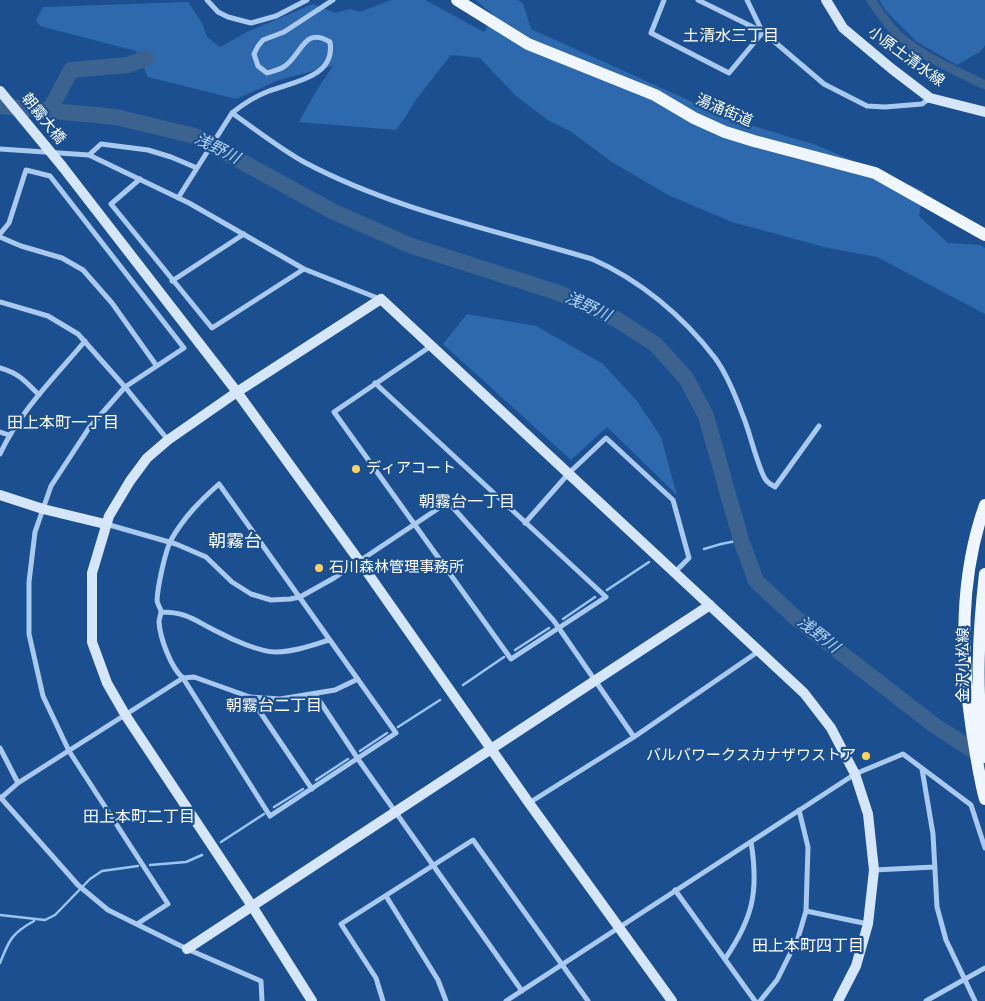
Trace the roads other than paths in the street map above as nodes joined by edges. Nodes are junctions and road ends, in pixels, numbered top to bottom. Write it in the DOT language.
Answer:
graph roads {
  1 [pos="207,0"];
  2 [pos="307,0"];
  3 [pos="333,0"];
  4 [pos="457,0"];
  5 [pos="664,0"];
  6 [pos="698,0"];
  7 [pos="747,0"];
  8 [pos="826,0"];
  9 [pos="762,32"];
  10 [pos="0,91"];
  11 [pos="930,98"];
  12 [pos="232,112"];
  13 [pos="985,112"];
  14 [pos="0,149"];
  15 [pos="89,155"];
  16 [pos="198,166"];
  17 [pos="140,179"];
  18 [pos="178,198"];
  19 [pos="244,234"];
  20 [pos="985,235"];
  21 [pos="0,236"];
  22 [pos="304,269"];
  23 [pos="172,281"];
  24 [pos="381,299"];
  25 [pos="0,302"];
  26 [pos="85,341"];
  27 [pos="431,346"];
  28 [pos="156,365"];
  29 [pos="0,368"];
  30 [pos="375,383"];
  31 [pos="125,386"];
  32 [pos="237,392"];
  33 [pos="39,394"];
  34 [pos="819,426"];
  35 [pos="0,432"];
  36 [pos="9,435"];
  37 [pos="168,440"];
  38 [pos="0,454"];
  39 [pos="569,474"];
  40 [pos="0,495"];
  41 [pos="985,505"];
  42 [pos="44,509"];
  43 [pos="525,523"];
  44 [pos="106,524"];
  45 [pos="415,525"];
  46 [pos="170,542"];
  47 [pos="360,562"];
  48 [pos="675,572"];
  49 [pos="985,574"];
  50 [pos="300,598"];
  51 [pos="710,606"];
  52 [pos="161,612"];
  53 [pos="559,628"];
  54 [pos="329,640"];
  55 [pos="760,651"];
  56 [pos="183,678"];
  57 [pos="358,679"];
  58 [pos="596,681"];
  59 [pos="315,694"];
  60 [pos="250,697"];
  61 [pos="126,716"];
  62 [pos="634,737"];
  63 [pos="0,748"];
  64 [pos="492,748"];
  65 [pos="69,751"];
  66 [pos="985,757"];
  67 [pos="358,759"];
  68 [pos="922,769"];
  69 [pos="855,774"];
  70 [pos="18,783"];
  71 [pos="312,789"];
  72 [pos="984,794"];
  73 [pos="1,798"];
  74 [pos="529,803"];
  75 [pos="800,810"];
  76 [pos="395,812"];
  77 [pos="751,842"];
  78 [pos="985,848"];
  79 [pos="433,866"];
  80 [pos="935,867"];
  81 [pos="874,870"];
  82 [pos="675,890"];
  83 [pos="386,896"];
  84 [pos="252,906"];
  85 [pos="806,911"];
  86 [pos="137,924"];
  87 [pos="868,924"];
  88 [pos="620,927"];
  89 [pos="187,949"];
  90 [pos="725,959"];
  91 [pos="561,966"];
  92 [pos="985,968"];
  93 [pos="965,980"];
  94 [pos="522,991"];
  95 [pos="262,1001"];
  96 [pos="312,1001"];
  97 [pos="383,1001"];
  98 [pos="446,1001"];
  99 [pos="506,1001"];
  100 [pos="588,1001"];
  101 [pos="672,1001"];
  102 [pos="755,1001"];
  103 [pos="760,1001"];
  104 [pos="838,1001"];
  105 [pos="926,1001"];
  106 [pos="975,1001"];
  1 -- 2 [label="street"];
  3 -- 12 [label="street"];
  4 -- 20 [label="main road, 湯涌街道"];
  5 -- 9 [label="street"];
  6 -- 9 [label="street"];
  7 -- 9 [label="street"];
  8 -- 11 [label="street, 小原土清水線"];
  9 -- 11 [label="street"];
  10 -- 32 [label="street, 朝霧大橋, bridge"];
  11 -- 13 [label="street, 小原土清水線"];
  12 -- 16 [label="street"];
  12 -- 34 [label="street"];
  14 -- 15 [label="street"];
  15 -- 16 [label="street"];
  15 -- 17 [label="street"];
  16 -- 18 [label="street"];
  17 -- 18 [label="street"];
  17 -- 23 [label="street"];
  18 -- 19 [label="street"];
  19 -- 22 [label="street"];
  19 -- 23 [label="street"];
  21 -- 28 [label="street"];
  21 -- 28 [label="street"];
  22 -- 23 [label="street"];
  22 -- 24 [label="street"];
  24 -- 27 [label="street"];
  24 -- 32 [label="street"];
  25 -- 26 [label="street"];
  26 -- 31 [label="street"];
  26 -- 33 [label="street"];
  27 -- 30 [label="street"];
  27 -- 39 [label="street"];
  28 -- 31 [label="street"];
  29 -- 33 [label="street"];
  30 -- 43 [label="street"];
  30 -- 45 [label="street"];
  31 -- 37 [label="street"];
  31 -- 42 [label="street"];
  32 -- 37 [label="street"];
  32 -- 47 [label="street, 朝霧大橋"];
  33 -- 36 [label="street"];
  35 -- 36 [label="street"];
  36 -- 38 [label="street"];
  37 -- 44 [label="street"];
  39 -- 43 [label="street"];
  39 -- 48 [label="street"];
  39 -- 48 [label="street"];
  40 -- 42 [label="street"];
  41 -- 72 [label="main road"];
  42 -- 44 [label="street"];
  42 -- 65 [label="street"];
  43 -- 53 [label="street"];
  44 -- 46 [label="street"];
  44 -- 61 [label="street"];
  45 -- 47 [label="street"];
  45 -- 53 [label="street"];
  45 -- 53 [label="street"];
  46 -- 50 [label="street"];
  46 -- 50 [label="street"];
  46 -- 52 [label="street"];
  47 -- 50 [label="street"];
  47 -- 64 [label="street, 朝霧大橋"];
  48 -- 51 [label="street"];
  49 -- 66 [label="main road, 金沢小松線"];
  50 -- 54 [label="street"];
  51 -- 55 [label="street"];
  51 -- 58 [label="street"];
  52 -- 54 [label="street"];
  52 -- 56 [label="street"];
  53 -- 58 [label="street"];
  54 -- 57 [label="street"];
  55 -- 62 [label="street"];
  55 -- 69 [label="street"];
  56 -- 60 [label="street"];
  56 -- 61 [label="street"];
  56 -- 71 [label="street"];
  57 -- 59 [label="street"];
  57 -- 67 [label="street"];
  58 -- 62 [label="street"];
  58 -- 64 [label="street"];
  59 -- 60 [label="street"];
  59 -- 67 [label="street"];
  60 -- 71 [label="street"];
  61 -- 65 [label="street"];
  61 -- 84 [label="street"];
  62 -- 74 [label="street"];
  63 -- 70 [label="street"];
  64 -- 74 [label="street, 朝霧大橋"];
  64 -- 76 [label="street"];
  65 -- 70 [label="street"];
  65 -- 86 [label="street"];
  67 -- 71 [label="street"];
  67 -- 76 [label="street"];
  68 -- 69 [label="street"];
  68 -- 78 [label="street"];
  68 -- 80 [label="street"];
  69 -- 75 [label="street"];
  69 -- 81 [label="street"];
  70 -- 73 [label="street"];
  73 -- 86 [label="street"];
  74 -- 88 [label="street, 朝霧大橋"];
  75 -- 77 [label="street"];
  75 -- 85 [label="street"];
  76 -- 79 [label="street"];
  76 -- 84 [label="street"];
  77 -- 82 [label="street"];
  77 -- 90 [label="street"];
  79 -- 83 [label="street"];
  79 -- 91 [label="street"];
  79 -- 94 [label="street"];
  80 -- 81 [label="street"];
  80 -- 93 [label="street"];
  81 -- 87 [label="street"];
  82 -- 88 [label="street"];
  82 -- 90 [label="street"];
  83 -- 97 [label="street"];
  83 -- 98 [label="street"];
  84 -- 89 [label="street"];
  84 -- 96 [label="street"];
  85 -- 87 [label="street"];
  85 -- 103 [label="street"];
  86 -- 89 [label="street"];
  87 -- 104 [label="street"];
  88 -- 91 [label="street"];
  88 -- 101 [label="street, 朝霧大橋"];
  89 -- 95 [label="street"];
  90 -- 102 [label="street"];
  91 -- 94 [label="street"];
  91 -- 100 [label="street"];
  92 -- 93 [label="street"];
  93 -- 105 [label="street"];
  93 -- 106 [label="street"];
  94 -- 99 [label="street"];
}
